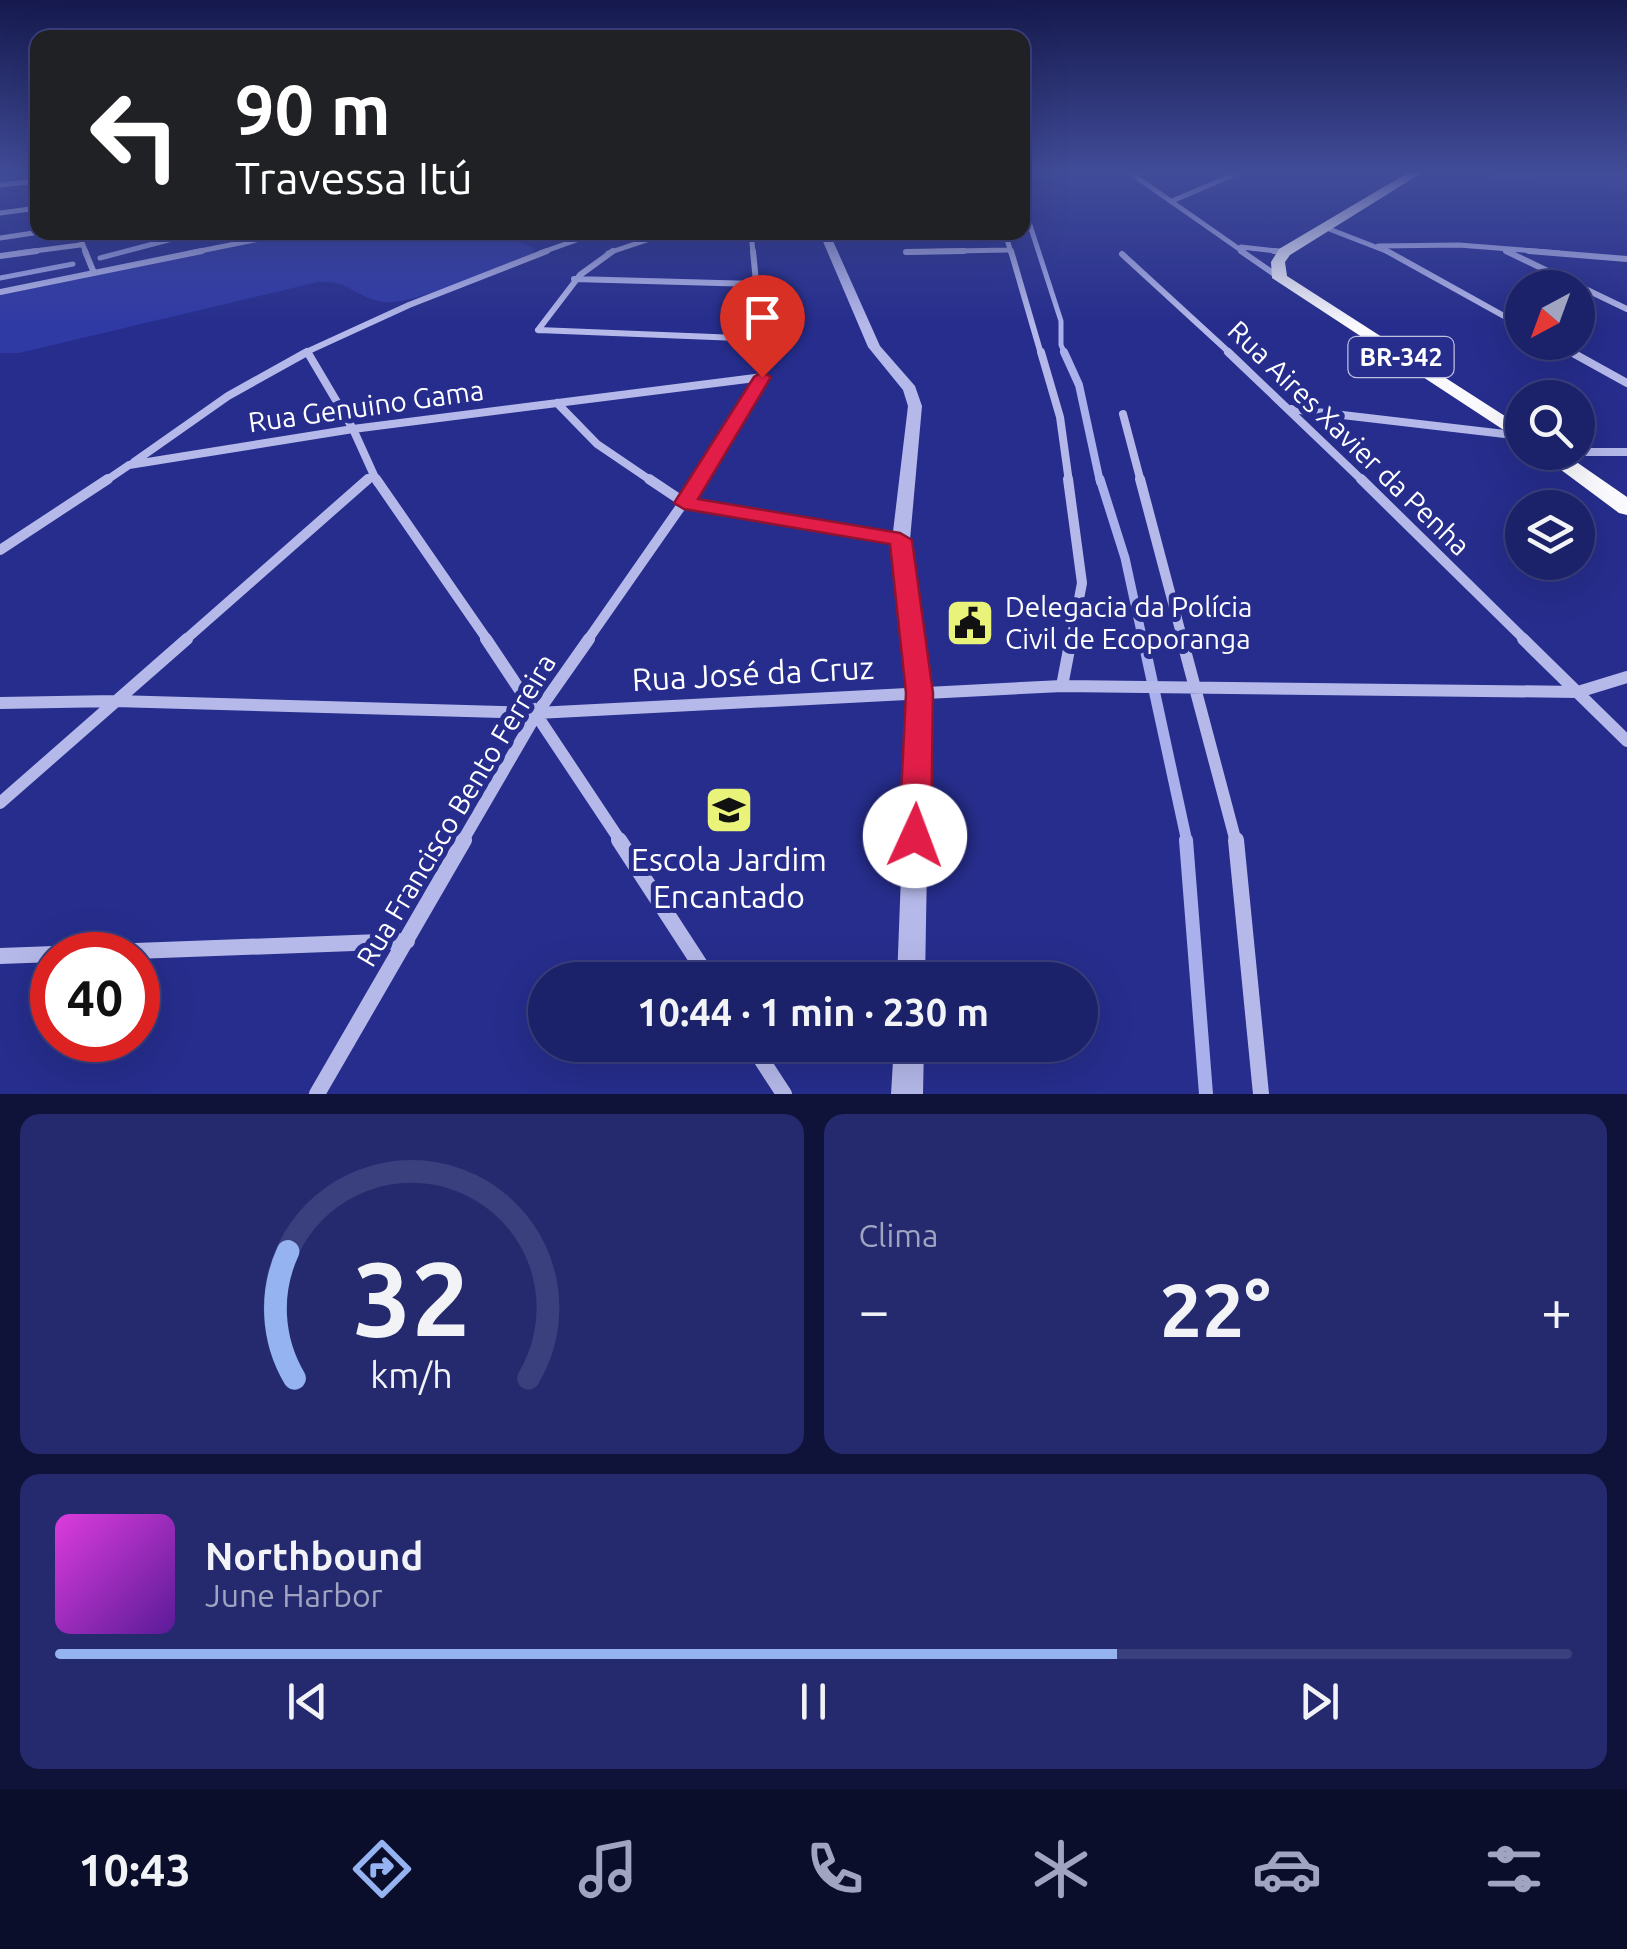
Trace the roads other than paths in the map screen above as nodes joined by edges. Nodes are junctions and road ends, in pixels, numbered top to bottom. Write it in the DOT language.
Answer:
graph roads {
  1 [pos="1203,223"];
  2 [pos="1332,223"];
  3 [pos="1324,228"];
  4 [pos="30,234"];
  5 [pos="0,238"];
  6 [pos="79,240"];
  7 [pos="255,240"];
  8 [pos="578,240"];
  9 [pos="645,240"];
  10 [pos="752,240"];
  11 [pos="827,240"];
  12 [pos="1006,240"];
  13 [pos="80,244"];
  14 [pos="1235,246"];
  15 [pos="1378,246"];
  16 [pos="1502,249"];
  17 [pos="1007,250"];
  18 [pos="906,252"];
  19 [pos="1284,252"];
  20 [pos="1122,254"];
  21 [pos="0,256"];
  22 [pos="1627,258"];
  23 [pos="94,273"];
  24 [pos="1280,278"];
  25 [pos="574,279"];
  26 [pos="755,284"];
  27 [pos="0,292"];
  28 [pos="1627,309"];
  29 [pos="1505,317"];
  30 [pos="763,339"];
  31 [pos="308,353"];
  32 [pos="1586,360"];
  33 [pos="762,377"];
  34 [pos="1627,383"];
  35 [pos="556,403"];
  36 [pos="1290,408"];
  37 [pos="1123,414"];
  38 [pos="1505,425"];
  39 [pos="353,429"];
  40 [pos="1505,434"];
  41 [pos="1595,452"];
  42 [pos="1627,452"];
  43 [pos="129,465"];
  44 [pos="1573,470"];
  45 [pos="373,475"];
  46 [pos="684,503"];
  47 [pos="1627,508"];
  48 [pos="900,540"];
  49 [pos="0,550"];
  50 [pos="1627,677"];
  51 [pos="1062,686"];
  52 [pos="1193,690"];
  53 [pos="1578,692"];
  54 [pos="920,693"];
  55 [pos="115,701"];
  56 [pos="0,702"];
  57 [pos="537,713"];
  58 [pos="1627,741"];
  59 [pos="0,804"];
  60 [pos="407,942"];
  61 [pos="0,956"];
  62 [pos="698,962"];
  63 [pos="911,962"];
  64 [pos="763,1062"];
  65 [pos="908,1062"];
  66 [pos="317,1094"];
  67 [pos="784,1094"];
  68 [pos="907,1094"];
  69 [pos="1262,1094"];
  1 -- 14 [label="street"];
  2 -- 3 [label="main road"];
  3 -- 15 [label="street"];
  3 -- 19 [label="main road"];
  4 -- 5 [label="street"];
  6 -- 13 [label="street"];
  7 -- 23 [label="street"];
  8 -- 31 [label="street"];
  9 -- 25 [label="street"];
  10 -- 26 [label="street"];
  11 -- 48 [label="street"];
  12 -- 17 [label="street"];
  13 -- 21 [label="street"];
  13 -- 23 [label="street"];
  14 -- 19 [label="street"];
  14 -- 24 [label="street"];
  15 -- 16 [label="street"];
  15 -- 29 [label="street"];
  16 -- 22 [label="street"];
  16 -- 28 [label="street"];
  17 -- 18 [label="street"];
  17 -- 51 [label="street"];
  19 -- 24 [label="main road"];
  20 -- 36 [label="street, Rua Aires Xavier da Penha"];
  23 -- 27 [label="street"];
  24 -- 38 [label="main road, BR-342"];
  25 -- 26 [label="street"];
  25 -- 30 [label="street"];
  26 -- 30 [label="street"];
  30 -- 33 [label="street"];
  31 -- 39 [label="street"];
  31 -- 43 [label="street"];
  32 -- 34 [label="street"];
  33 -- 35 [label="street, Rua Genuino Gama"];
  33 -- 46 [label="street, Rua Francisco Bento Ferreira"];
  35 -- 39 [label="street, Rua Genuino Gama"];
  35 -- 46 [label="street"];
  36 -- 40 [label="street"];
  36 -- 53 [label="street, Rua Aires Xavier da Penha"];
  37 -- 52 [label="street"];
  39 -- 43 [label="street, Rua Genuino Gama"];
  39 -- 45 [label="street"];
  41 -- 42 [label="street"];
  43 -- 49 [label="street, Rua Genuino Gama"];
  44 -- 47 [label="main road"];
  45 -- 55 [label="street"];
  45 -- 57 [label="street"];
  46 -- 48 [label="street"];
  46 -- 57 [label="street, Rua Francisco Bento Ferreira"];
  48 -- 54 [label="street"];
  50 -- 53 [label="street, Rua José da Cruz"];
  51 -- 52 [label="street, Rua José da Cruz"];
  51 -- 54 [label="street, Rua José da Cruz"];
  52 -- 53 [label="street, Rua José da Cruz"];
  52 -- 69 [label="street"];
  53 -- 58 [label="street, Rua Aires Xavier da Penha"];
  54 -- 57 [label="street, Rua José da Cruz"];
  54 -- 63 [label="street"];
  55 -- 56 [label="street, Rua José da Cruz"];
  55 -- 57 [label="street, Rua José da Cruz"];
  55 -- 59 [label="street"];
  57 -- 60 [label="street, Rua Francisco Bento Ferreira"];
  57 -- 62 [label="street"];
  60 -- 61 [label="street"];
  60 -- 66 [label="street, Rua Francisco Bento Ferreira"];
  64 -- 67 [label="street"];
  65 -- 68 [label="street"];
}
